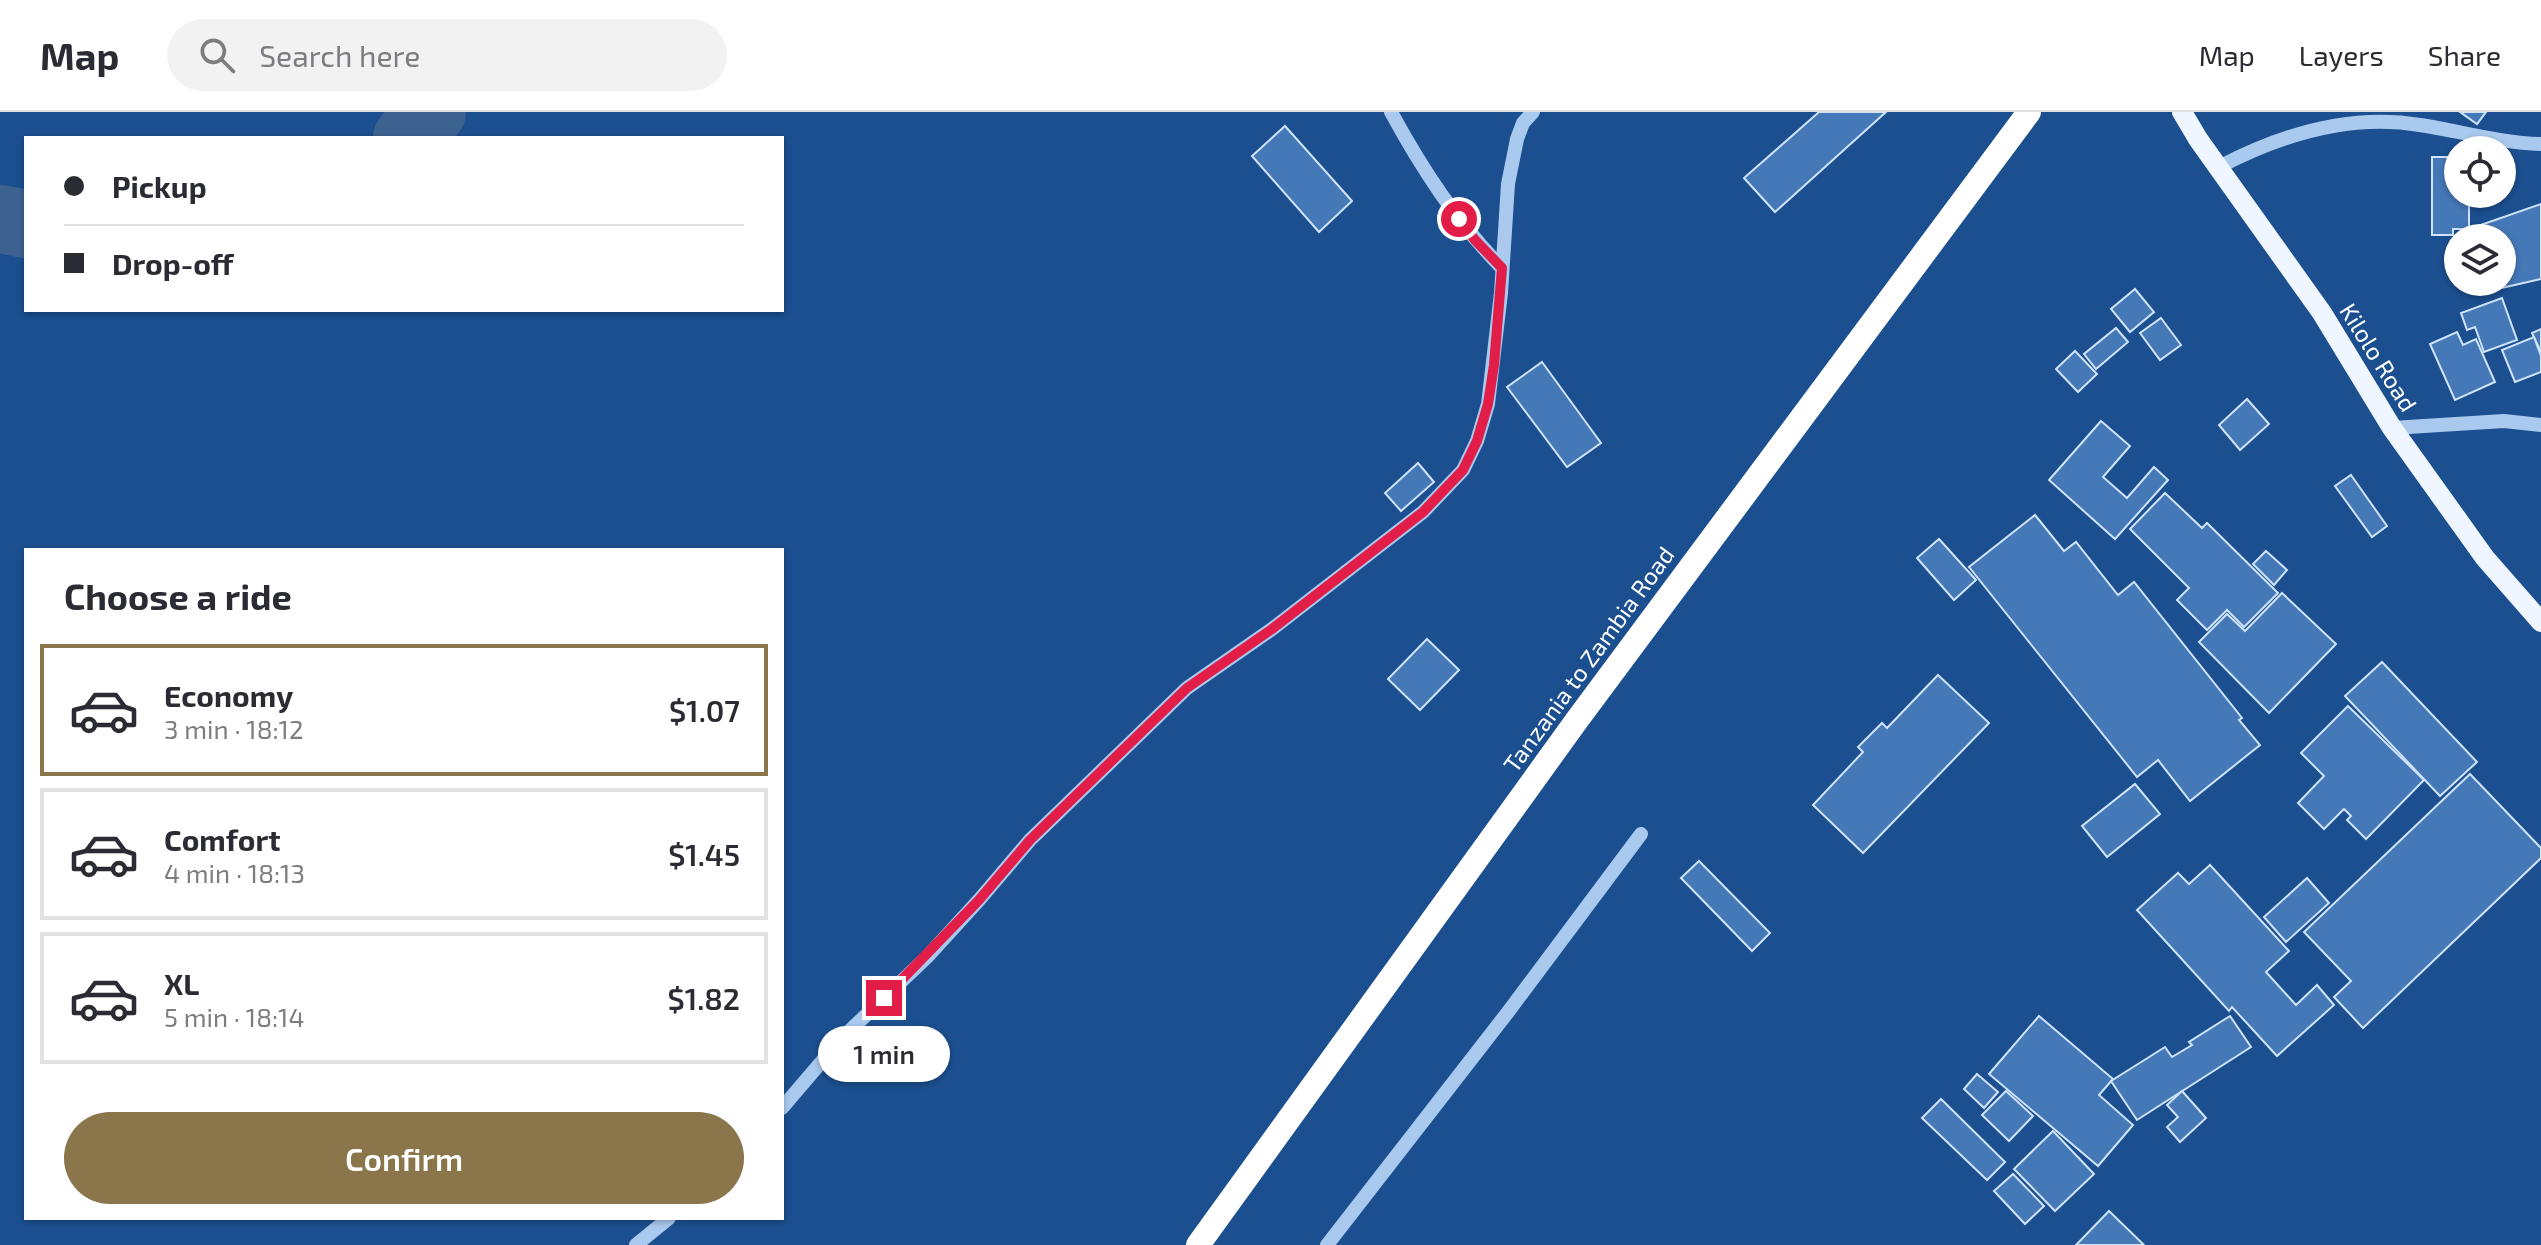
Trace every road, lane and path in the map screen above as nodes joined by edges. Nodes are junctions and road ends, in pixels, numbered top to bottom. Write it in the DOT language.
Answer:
graph roads {
  1 [pos="1391,112"];
  2 [pos="1533,112"];
  3 [pos="2029,112"];
  4 [pos="2182,112"];
  5 [pos="2541,144"];
  6 [pos="2219,167"];
  7 [pos="1502,268"];
  8 [pos="2541,425"];
  9 [pos="2392,428"];
  10 [pos="2541,622"];
  11 [pos="1641,834"];
  12 [pos="784,1106"];
  13 [pos="667,1220"];
  14 [pos="636,1245"];
  15 [pos="1198,1245"];
  16 [pos="1327,1245"];
  1 -- 7 [label="street"];
  2 -- 7 [label="street"];
  3 -- 15 [label="highway, Tanzania to Zambia Road"];
  4 -- 6 [label="main road, Kilolo Road"];
  5 -- 6 [label="street"];
  6 -- 9 [label="main road, Kilolo Road"];
  7 -- 12 [label="street"];
  8 -- 9 [label="street"];
  9 -- 10 [label="main road, Kilolo Road"];
  11 -- 16 [label="street"];
  13 -- 14 [label="street"];
}
